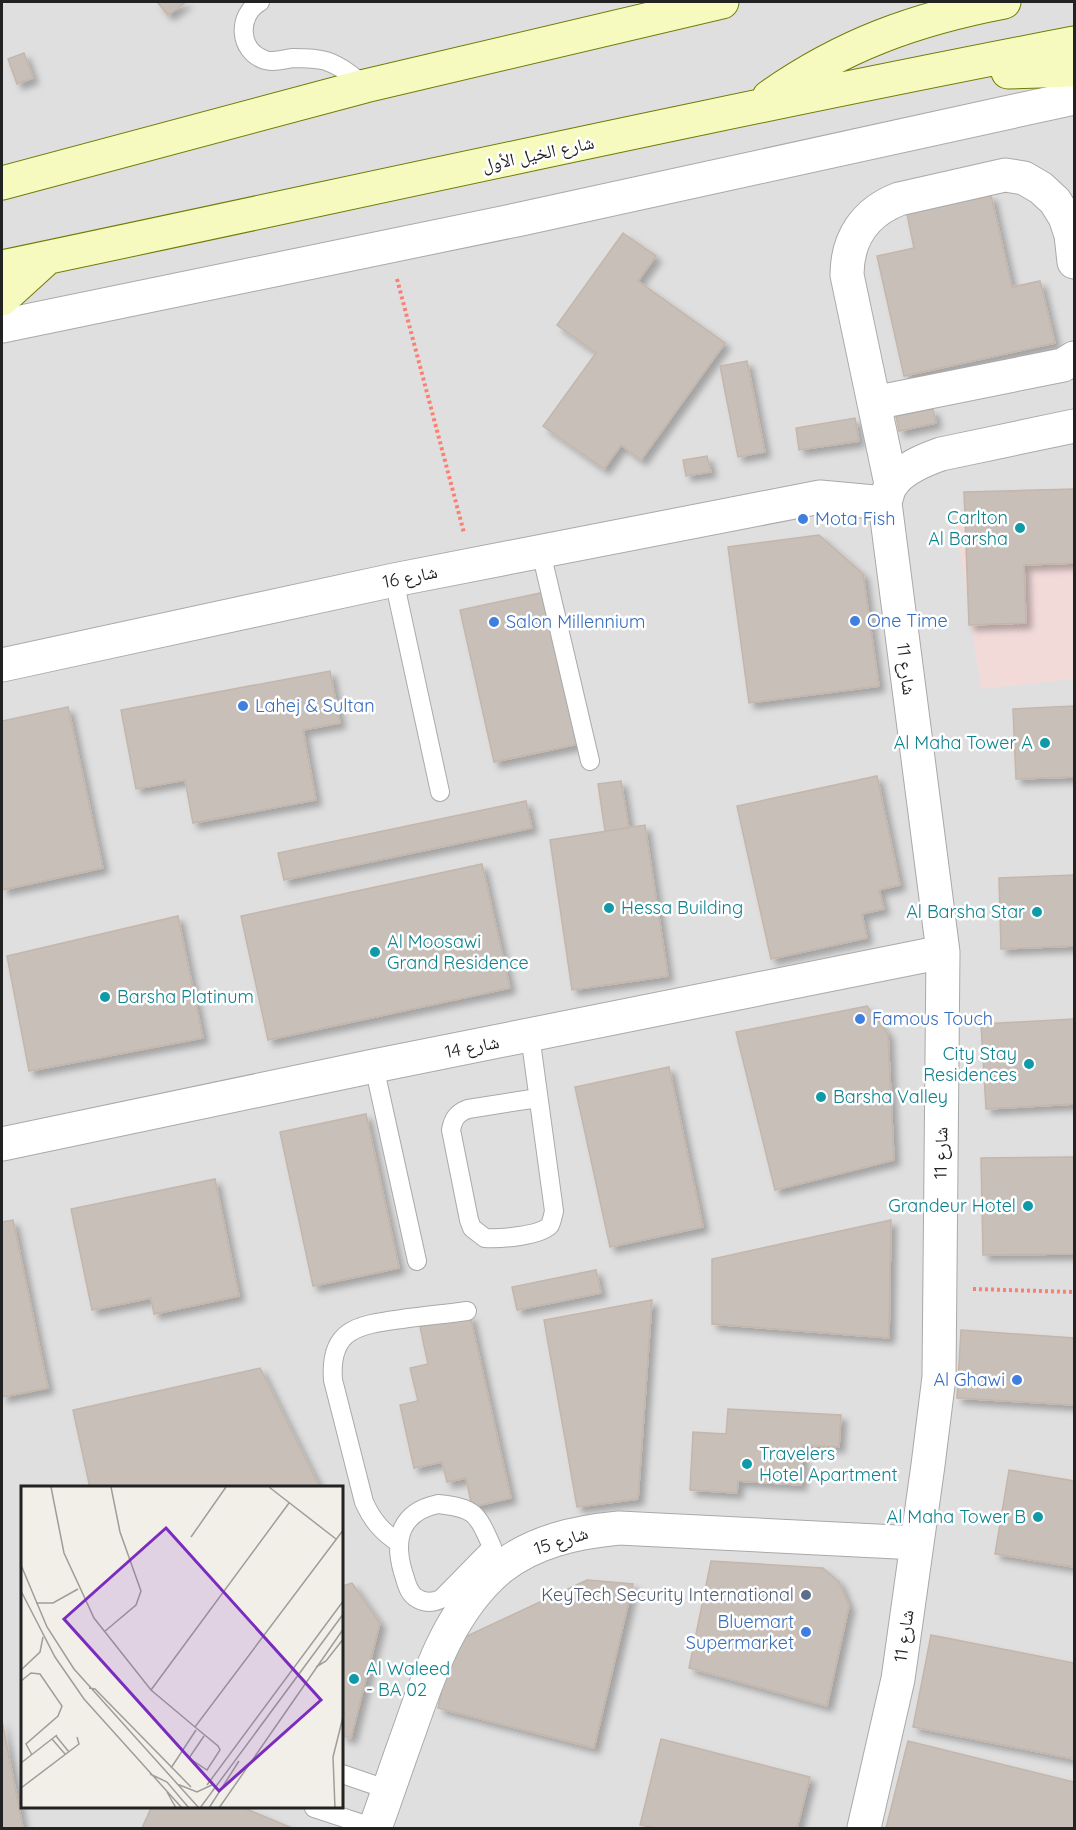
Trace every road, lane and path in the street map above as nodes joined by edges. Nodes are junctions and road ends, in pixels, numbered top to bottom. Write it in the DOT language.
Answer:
graph roads {
  1 [pos="260,2"];
  2 [pos="722,2"];
  3 [pos="1004,2"];
  4 [pos="1074,43"];
  5 [pos="1074,70"];
  6 [pos="916,74"];
  7 [pos="365,86"];
  8 [pos="1074,98"];
  9 [pos="755,107"];
  10 [pos="2,183"];
  11 [pos="388,247"];
  12 [pos="48,257"];
  13 [pos="1074,262"];
  14 [pos="2,267"];
  15 [pos="2,299"];
  16 [pos="2,326"];
  17 [pos="1074,358"];
  18 [pos="874,403"];
  19 [pos="1074,426"];
  20 [pos="888,494"];
  21 [pos="541,552"];
  22 [pos="472,565"];
  23 [pos="394,580"];
  24 [pos="2,665"];
  25 [pos="590,761"];
  26 [pos="440,792"];
  27 [pos="943,952"];
  28 [pos="530,1035"];
  29 [pos="374,1066"];
  30 [pos="538,1098"];
  31 [pos="2,1144"];
  32 [pos="417,1261"];
  33 [pos="940,1289"];
  34 [pos="1074,1292"];
  35 [pos="467,1311"];
  36 [pos="399,1543"];
  37 [pos="917,1543"];
  38 [pos="496,1557"];
  39 [pos="344,1775"];
  40 [pos="389,1790"];
  41 [pos="317,1809"];
  42 [pos="375,1828"];
  43 [pos="864,1828"];
  1 -- 7 [label="lane"];
  2 -- 7 [label="main road"];
  3 -- 9 [label="main road"];
  4 -- 6 [label="main road, شارع الخيل الأول"];
  5 -- 6 [label="main road"];
  6 -- 9 [label="main road, شارع الخيل الأول"];
  7 -- 10 [label="main road"];
  8 -- 11 [label="street"];
  9 -- 12 [label="main road, شارع الخيل الأول"];
  11 -- 16 [label="street"];
  11 -- 22 [label="path"];
  12 -- 14 [label="main road, شارع الخيل الأول"];
  12 -- 15 [label="main road"];
  13 -- 18 [label="street, شارع 11"];
  17 -- 18 [label="street"];
  18 -- 20 [label="street, شارع 11"];
  19 -- 20 [label="street"];
  20 -- 21 [label="street, شارع 16"];
  20 -- 27 [label="street, شارع 11"];
  21 -- 22 [label="street, شارع 16"];
  21 -- 25 [label="lane"];
  22 -- 23 [label="street, شارع 16"];
  23 -- 24 [label="street, شارع 16"];
  23 -- 26 [label="lane"];
  27 -- 28 [label="street, شارع 14"];
  27 -- 33 [label="street, شارع 11"];
  28 -- 29 [label="street, شارع 14"];
  28 -- 30 [label="lane"];
  29 -- 31 [label="street, شارع 14"];
  29 -- 32 [label="lane"];
  30 -- 30 [label="lane"];
  33 -- 34 [label="path"];
  33 -- 37 [label="street, شارع 11"];
  35 -- 36 [label="lane"];
  36 -- 38 [label="lane"];
  36 -- 38 [label="lane"];
  37 -- 38 [label="street, شارع 15"];
  37 -- 43 [label="street, شارع 11"];
  38 -- 40 [label="street, شارع 15"];
  39 -- 40 [label="lane"];
  40 -- 42 [label="street, شارع 15"];
  41 -- 42 [label="lane"];
}
